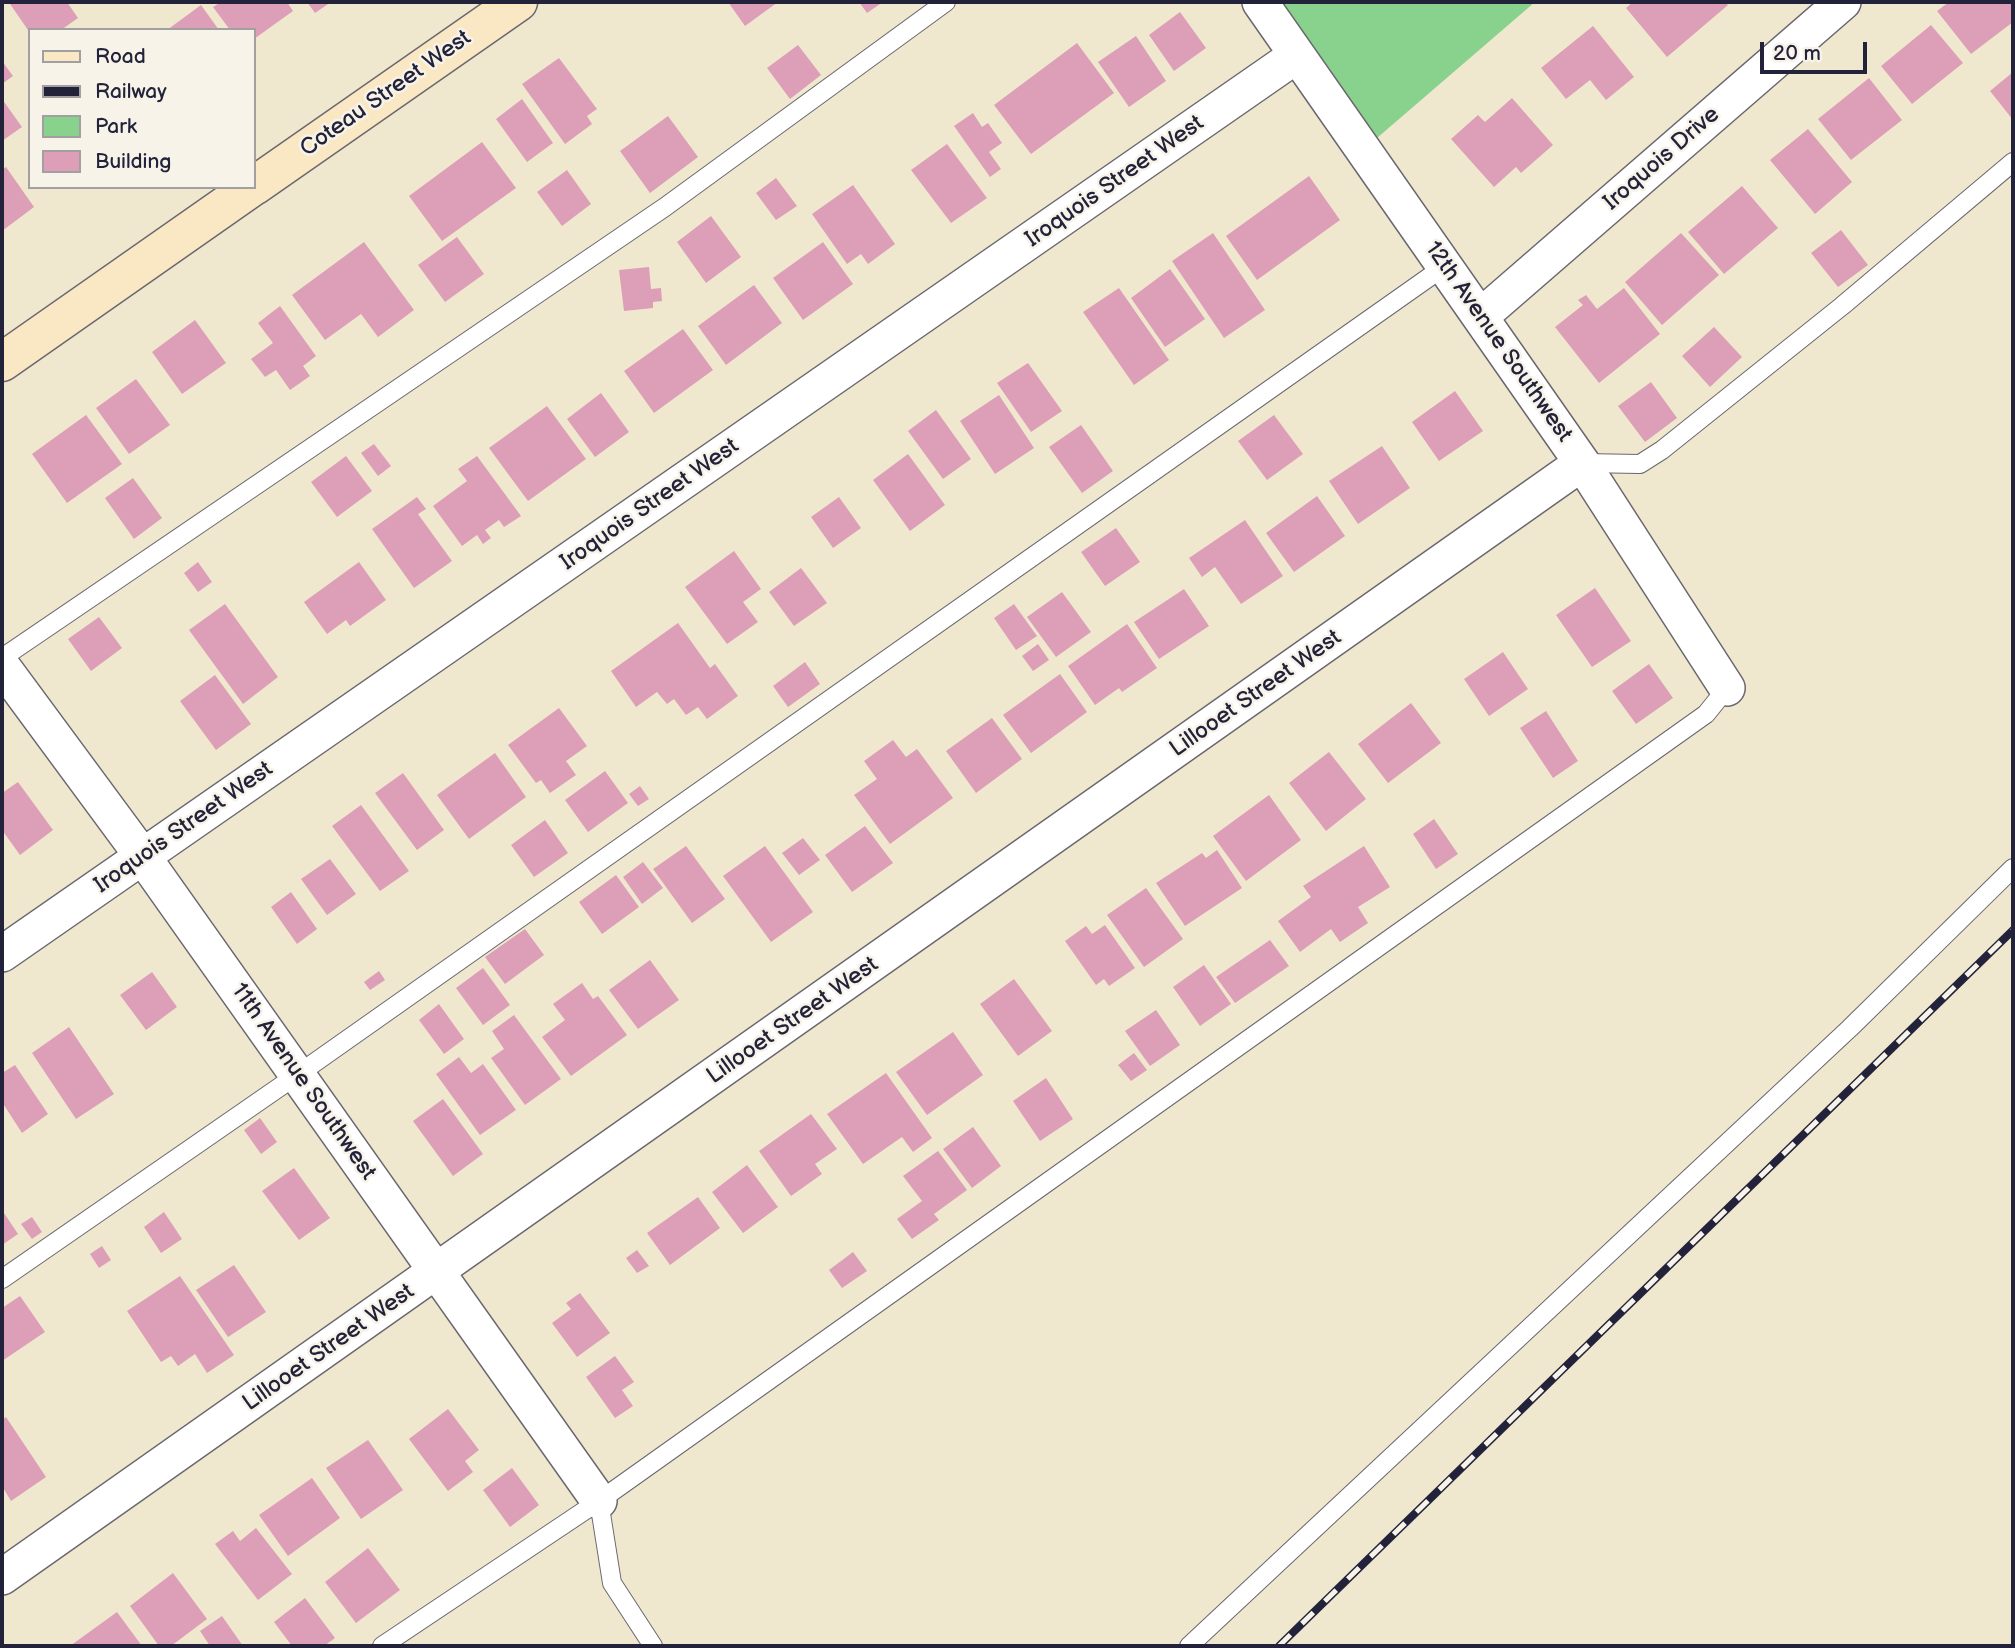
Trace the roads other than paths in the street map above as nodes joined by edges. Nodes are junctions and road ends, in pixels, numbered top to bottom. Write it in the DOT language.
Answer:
graph roads {
  1 [pos="518,2"];
  2 [pos="946,2"];
  3 [pos="1260,2"];
  4 [pos="1843,2"];
  5 [pos="1297,55"];
  6 [pos="2013,162"];
  7 [pos="256,185"];
  8 [pos="250,189"];
  9 [pos="1445,266"];
  10 [pos="1480,317"];
  11 [pos="2,362"];
  12 [pos="1582,463"];
  13 [pos="2,658"];
  14 [pos="2,666"];
  15 [pos="1727,688"];
  16 [pos="143,857"];
  17 [pos="2013,868"];
  18 [pos="2,954"];
  19 [pos="297,1075"];
  20 [pos="438,1271"];
  21 [pos="2,1279"];
  22 [pos="599,1501"];
  23 [pos="2,1577"];
  24 [pos="382,1646"];
  25 [pos="653,1646"];
  26 [pos="1189,1646"];
  1 -- 7 [label="street, Coteau Street West"];
  2 -- 13 [label="lane"];
  3 -- 5 [label="street, 12th Avenue Southwest"];
  4 -- 10 [label="street, Iroquois Drive"];
  5 -- 9 [label="street, 12th Avenue Southwest"];
  5 -- 16 [label="street, Iroquois Street West"];
  6 -- 12 [label="lane"];
  8 -- 11 [label="street, Coteau Street West"];
  9 -- 10 [label="street, 12th Avenue Southwest"];
  9 -- 19 [label="lane"];
  10 -- 12 [label="street, 12th Avenue Southwest"];
  12 -- 15 [label="street, 12th Avenue Southwest"];
  12 -- 20 [label="street, Lillooet Street West"];
  14 -- 16 [label="street, 11th Avenue Southwest"];
  15 -- 22 [label="lane"];
  16 -- 18 [label="street, Iroquois Street West"];
  16 -- 19 [label="street, 11th Avenue Southwest"];
  17 -- 26 [label="lane"];
  19 -- 20 [label="street, 11th Avenue Southwest"];
  19 -- 21 [label="lane"];
  20 -- 22 [label="street, 11th Avenue Southwest"];
  20 -- 23 [label="street, Lillooet Street West"];
  22 -- 24 [label="lane"];
  22 -- 25 [label="lane"];
}
